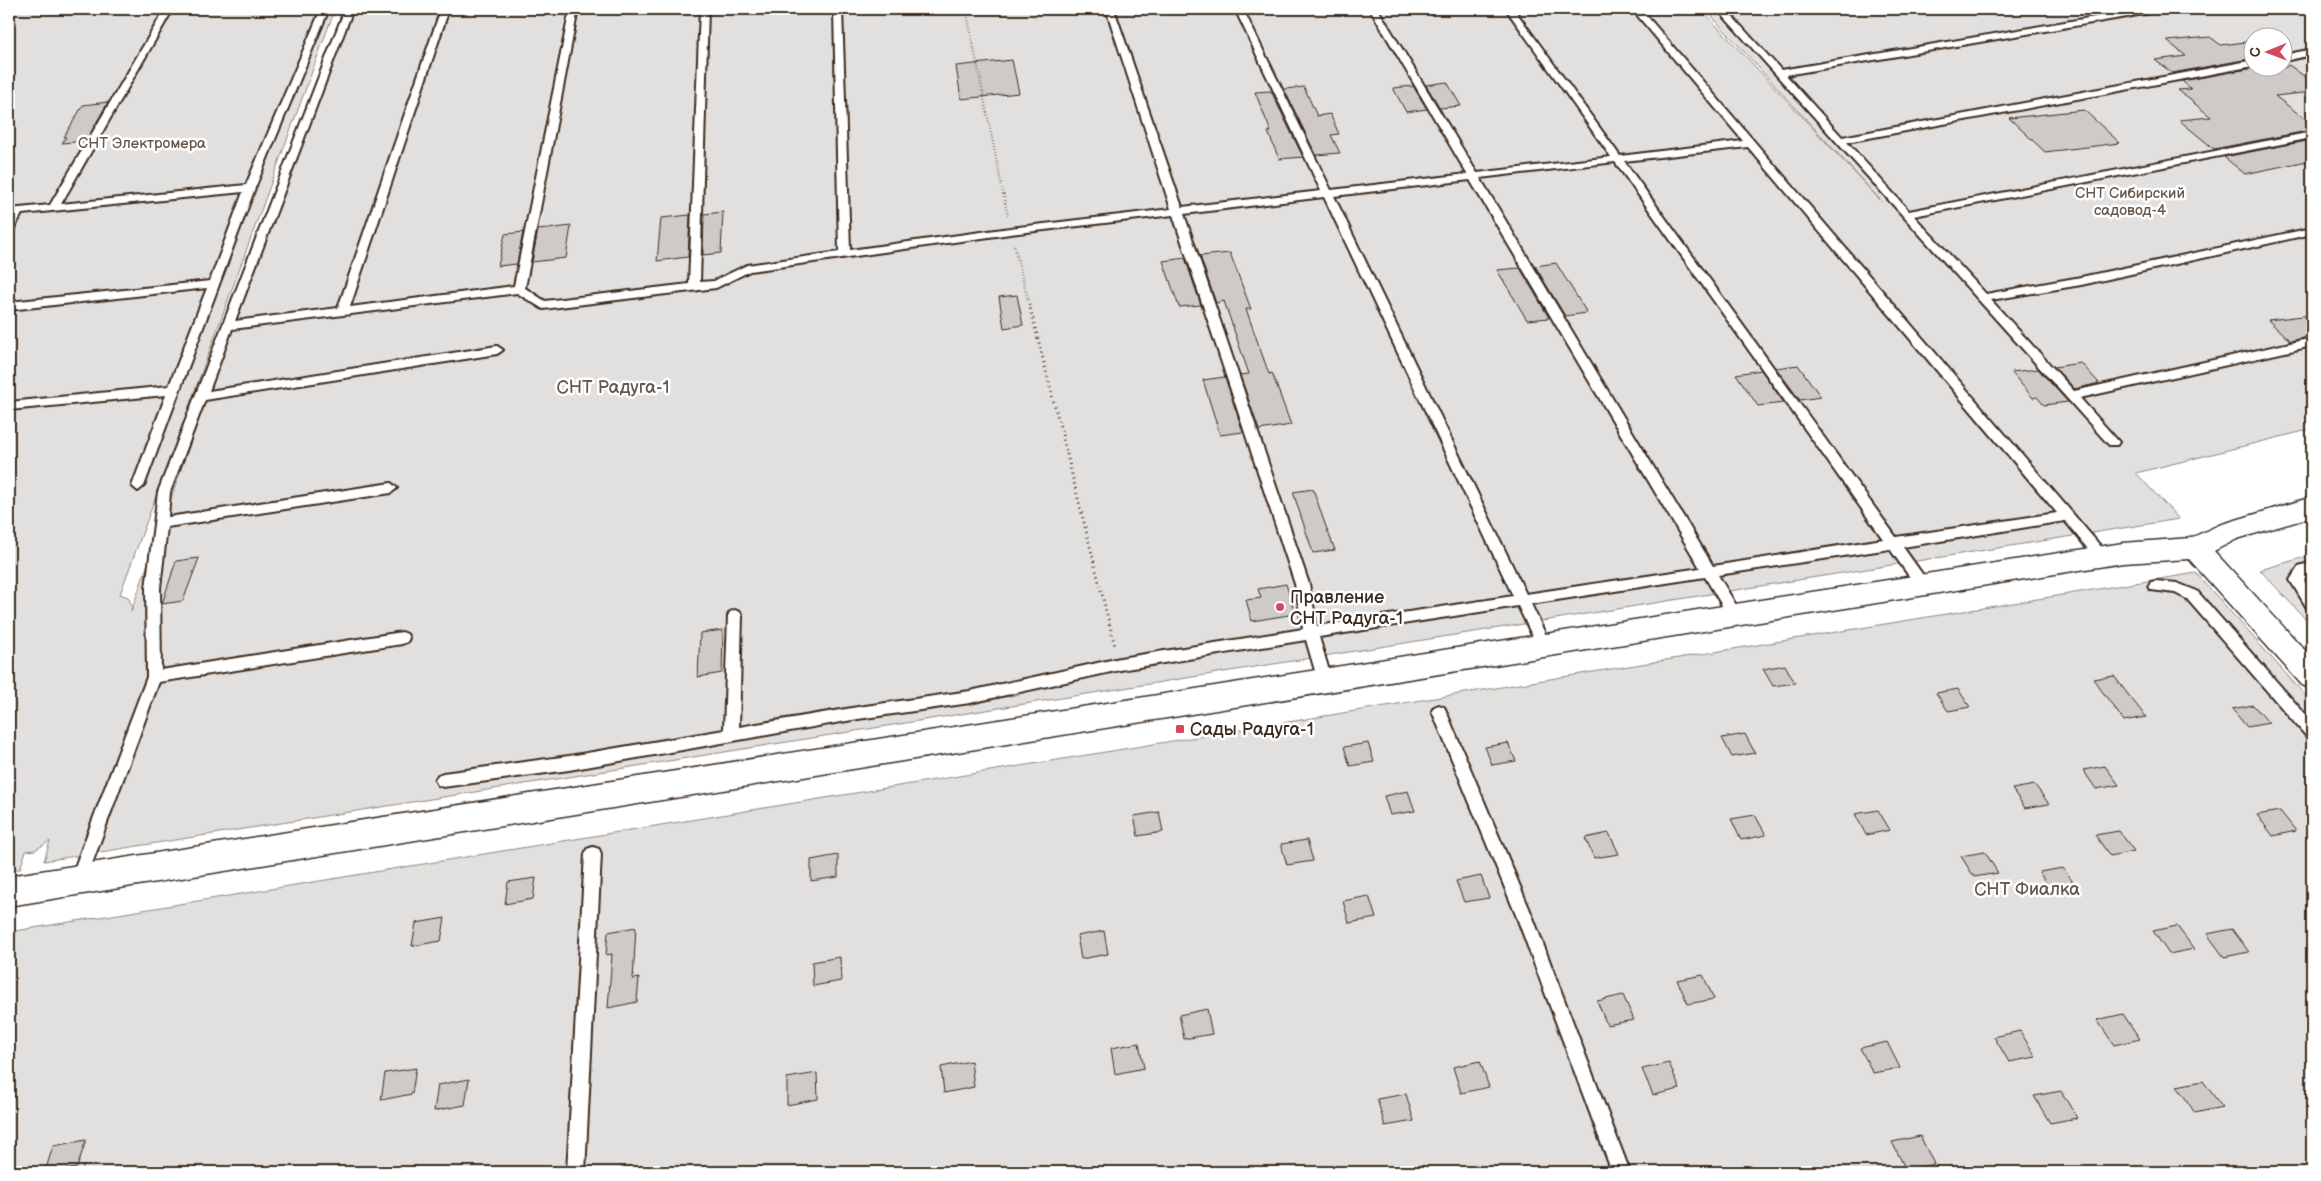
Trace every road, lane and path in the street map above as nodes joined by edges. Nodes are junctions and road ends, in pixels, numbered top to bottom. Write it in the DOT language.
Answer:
graph roads {
  1 [pos="12,9"];
  2 [pos="169,9"];
  3 [pos="325,9"];
  4 [pos="349,9"];
  5 [pos="445,9"];
  6 [pos="574,9"];
  7 [pos="704,9"];
  8 [pos="838,9"];
  9 [pos="966,9"];
  10 [pos="1110,9"];
  11 [pos="1239,9"];
  12 [pos="1374,9"];
  13 [pos="1510,9"];
  14 [pos="1636,9"];
  15 [pos="1755,9"];
  16 [pos="2156,9"];
  17 [pos="1723,11"];
  18 [pos="9,14"];
  19 [pos="2312,52"];
  20 [pos="2294,56"];
  21 [pos="2244,65"];
  22 [pos="1781,73"];
  23 [pos="2312,135"];
  24 [pos="1841,140"];
  25 [pos="1752,143"];
  26 [pos="1618,159"];
  27 [pos="1474,176"];
  28 [pos="250,188"];
  29 [pos="1328,194"];
  30 [pos="54,207"];
  31 [pos="14,211"];
  32 [pos="1178,211"];
  33 [pos="1908,214"];
  34 [pos="9,228"];
  35 [pos="1010,231"];
  36 [pos="2312,231"];
  37 [pos="845,254"];
  38 [pos="214,284"];
  39 [pos="694,286"];
  40 [pos="519,289"];
  41 [pos="1984,298"];
  42 [pos="9,306"];
  43 [pos="343,311"];
  44 [pos="227,326"];
  45 [pos="2312,342"];
  46 [pos="497,350"];
  47 [pos="174,390"];
  48 [pos="2071,396"];
  49 [pos="200,397"];
  50 [pos="9,406"];
  51 [pos="2113,442"];
  52 [pos="138,486"];
  53 [pos="391,488"];
  54 [pos="2312,508"];
  55 [pos="2068,516"];
  56 [pos="160,523"];
  57 [pos="1893,543"];
  58 [pos="2195,548"];
  59 [pos="2102,556"];
  60 [pos="2312,567"];
  61 [pos="1709,572"];
  62 [pos="1923,585"];
  63 [pos="2156,586"];
  64 [pos="1522,600"];
  65 [pos="2312,604"];
  66 [pos="1734,615"];
  67 [pos="735,616"];
  68 [pos="1311,633"];
  69 [pos="402,638"];
  70 [pos="1544,646"];
  71 [pos="1120,664"];
  72 [pos="154,677"];
  73 [pos="2312,677"];
  74 [pos="1325,681"];
  75 [pos="1439,711"];
  76 [pos="2312,732"];
  77 [pos="731,736"];
  78 [pos="443,780"];
  79 [pos="592,854"];
  80 [pos="78,880"];
  81 [pos="9,891"];
  82 [pos="576,1172"];
  83 [pos="1621,1172"];
  1 -- 18 [label="lane"];
  2 -- 30 [label="lane"];
  3 -- 28 [label="lane"];
  4 -- 44 [label="lane"];
  5 -- 43 [label="lane"];
  6 -- 40 [label="lane"];
  7 -- 39 [label="lane"];
  8 -- 37 [label="lane"];
  9 -- 35 [label="path"];
  10 -- 32 [label="lane"];
  11 -- 29 [label="lane"];
  12 -- 27 [label="lane"];
  13 -- 26 [label="lane"];
  14 -- 25 [label="lane"];
  15 -- 17 [label="lane"];
  16 -- 22 [label="lane"];
  17 -- 22 [label="lane"];
  19 -- 20 [label="lane"];
  21 -- 24 [label="lane"];
  22 -- 24 [label="lane"];
  23 -- 33 [label="lane"];
  24 -- 33 [label="lane"];
  25 -- 26 [label="lane"];
  25 -- 55 [label="lane"];
  26 -- 27 [label="lane"];
  26 -- 57 [label="lane"];
  27 -- 29 [label="lane"];
  27 -- 61 [label="lane"];
  28 -- 30 [label="lane"];
  28 -- 38 [label="lane"];
  29 -- 32 [label="lane"];
  29 -- 64 [label="lane"];
  30 -- 31 [label="lane"];
  31 -- 34 [label="lane"];
  32 -- 35 [label="lane"];
  32 -- 68 [label="lane"];
  33 -- 41 [label="lane"];
  35 -- 37 [label="lane"];
  35 -- 71 [label="path"];
  36 -- 41 [label="lane"];
  37 -- 39 [label="lane"];
  38 -- 42 [label="lane"];
  38 -- 47 [label="lane"];
  39 -- 40 [label="lane"];
  40 -- 43 [label="lane"];
  41 -- 48 [label="lane"];
  43 -- 44 [label="lane"];
  44 -- 49 [label="lane"];
  45 -- 48 [label="lane"];
  46 -- 49 [label="lane"];
  47 -- 50 [label="lane"];
  47 -- 52 [label="lane"];
  48 -- 51 [label="lane"];
  49 -- 56 [label="lane"];
  53 -- 56 [label="lane"];
  54 -- 58 [label="street"];
  55 -- 57 [label="lane"];
  55 -- 59 [label="lane"];
  56 -- 72 [label="lane"];
  57 -- 61 [label="lane"];
  57 -- 62 [label="lane"];
  58 -- 59 [label="street"];
  58 -- 73 [label="street"];
  59 -- 62 [label="street"];
  60 -- 65 [label="lane"];
  61 -- 64 [label="lane"];
  61 -- 66 [label="lane"];
  62 -- 66 [label="street"];
  63 -- 76 [label="lane"];
  64 -- 68 [label="lane"];
  64 -- 70 [label="lane"];
  66 -- 70 [label="street"];
  67 -- 77 [label="lane"];
  68 -- 71 [label="lane"];
  68 -- 74 [label="lane"];
  69 -- 72 [label="lane"];
  70 -- 74 [label="street"];
  71 -- 77 [label="lane"];
  72 -- 80 [label="lane"];
  74 -- 80 [label="street"];
  75 -- 83 [label="lane"];
  77 -- 78 [label="lane"];
  79 -- 82 [label="lane"];
  80 -- 81 [label="street"];
}
